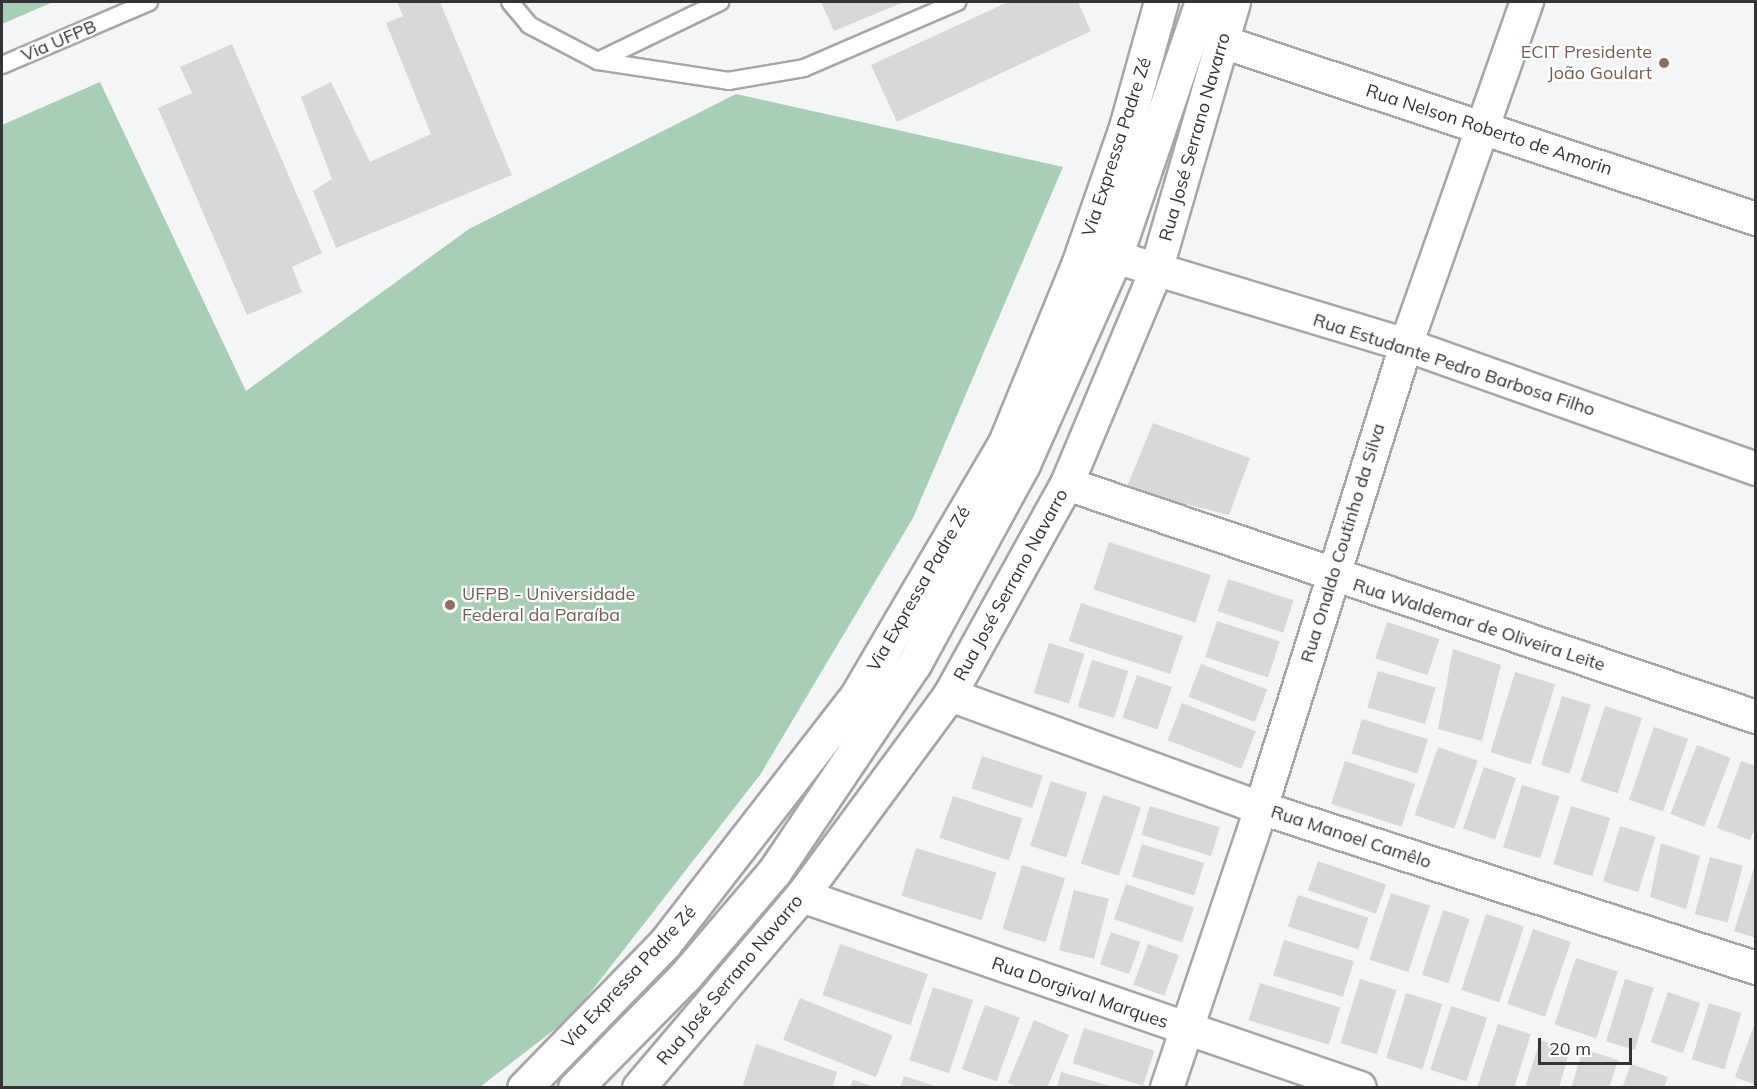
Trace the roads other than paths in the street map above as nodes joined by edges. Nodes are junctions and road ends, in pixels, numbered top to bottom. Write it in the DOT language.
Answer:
graph roads {
  1 [pos="149,2"];
  2 [pos="510,2"];
  3 [pos="720,2"];
  4 [pos="957,2"];
  5 [pos="1161,2"];
  6 [pos="1202,2"];
  7 [pos="1234,2"];
  8 [pos="1527,2"];
  9 [pos="1223,42"];
  10 [pos="598,61"];
  11 [pos="2,66"];
  12 [pos="1480,126"];
  13 [pos="1755,219"];
  14 [pos="1115,257"];
  15 [pos="1156,271"];
  16 [pos="1406,345"];
  17 [pos="1755,469"];
  18 [pos="1067,484"];
  19 [pos="1332,576"];
  20 [pos="950,695"];
  21 [pos="1755,717"];
  22 [pos="1261,808"];
  23 [pos="802,896"];
  24 [pos="1755,968"];
  25 [pos="1186,1030"];
  26 [pos="640,1087"];
  27 [pos="524,1088"];
  28 [pos="575,1088"];
  29 [pos="1167,1088"];
  30 [pos="1360,1088"];
  1 -- 11 [label="lane, Via UFPB"];
  2 -- 10 [label="lane"];
  3 -- 10 [label="lane"];
  4 -- 10 [label="lane"];
  5 -- 27 [label="main road, Via Expressa Padre Zé"];
  6 -- 14 [label="main road, Via Expressa Padre Zé"];
  7 -- 9 [label="street, Rua José Serrano Navarro"];
  8 -- 12 [label="street, Rua Onaldo Coutinho da Silva"];
  9 -- 12 [label="street, Rua Nelson Roberto de Amorin"];
  9 -- 15 [label="street, Rua José Serrano Navarro"];
  12 -- 13 [label="street, Rua Nelson Roberto de Amorin"];
  12 -- 16 [label="street, Rua Onaldo Coutinho da Silva"];
  14 -- 15 [label="street, Rua Estudante Pedro Barbosa Filho"];
  14 -- 28 [label="main road, Via Expressa Padre Zé"];
  15 -- 16 [label="street, Rua Estudante Pedro Barbosa Filho"];
  15 -- 18 [label="street, Rua José Serrano Navarro"];
  16 -- 17 [label="street, Rua Estudante Pedro Barbosa Filho"];
  16 -- 19 [label="street, Rua Onaldo Coutinho da Silva"];
  18 -- 19 [label="street, Rua Waldemar de Oliveira Leite"];
  18 -- 20 [label="street, Rua José Serrano Navarro"];
  19 -- 21 [label="street, Rua Waldemar de Oliveira Leite"];
  19 -- 22 [label="street, Rua Onaldo Coutinho da Silva"];
  20 -- 22 [label="street, Rua Manoel Camêlo"];
  20 -- 23 [label="street, Rua José Serrano Navarro"];
  22 -- 24 [label="street, Rua Manoel Camêlo"];
  22 -- 25 [label="street, Rua Onaldo Coutinho da Silva"];
  23 -- 25 [label="street, Rua Dorgival Marques"];
  23 -- 26 [label="street, Rua José Serrano Navarro"];
  25 -- 29 [label="street, Rua Onaldo Coutinho da Silva"];
  25 -- 30 [label="street, Rua Dorgival Marques"];
}
